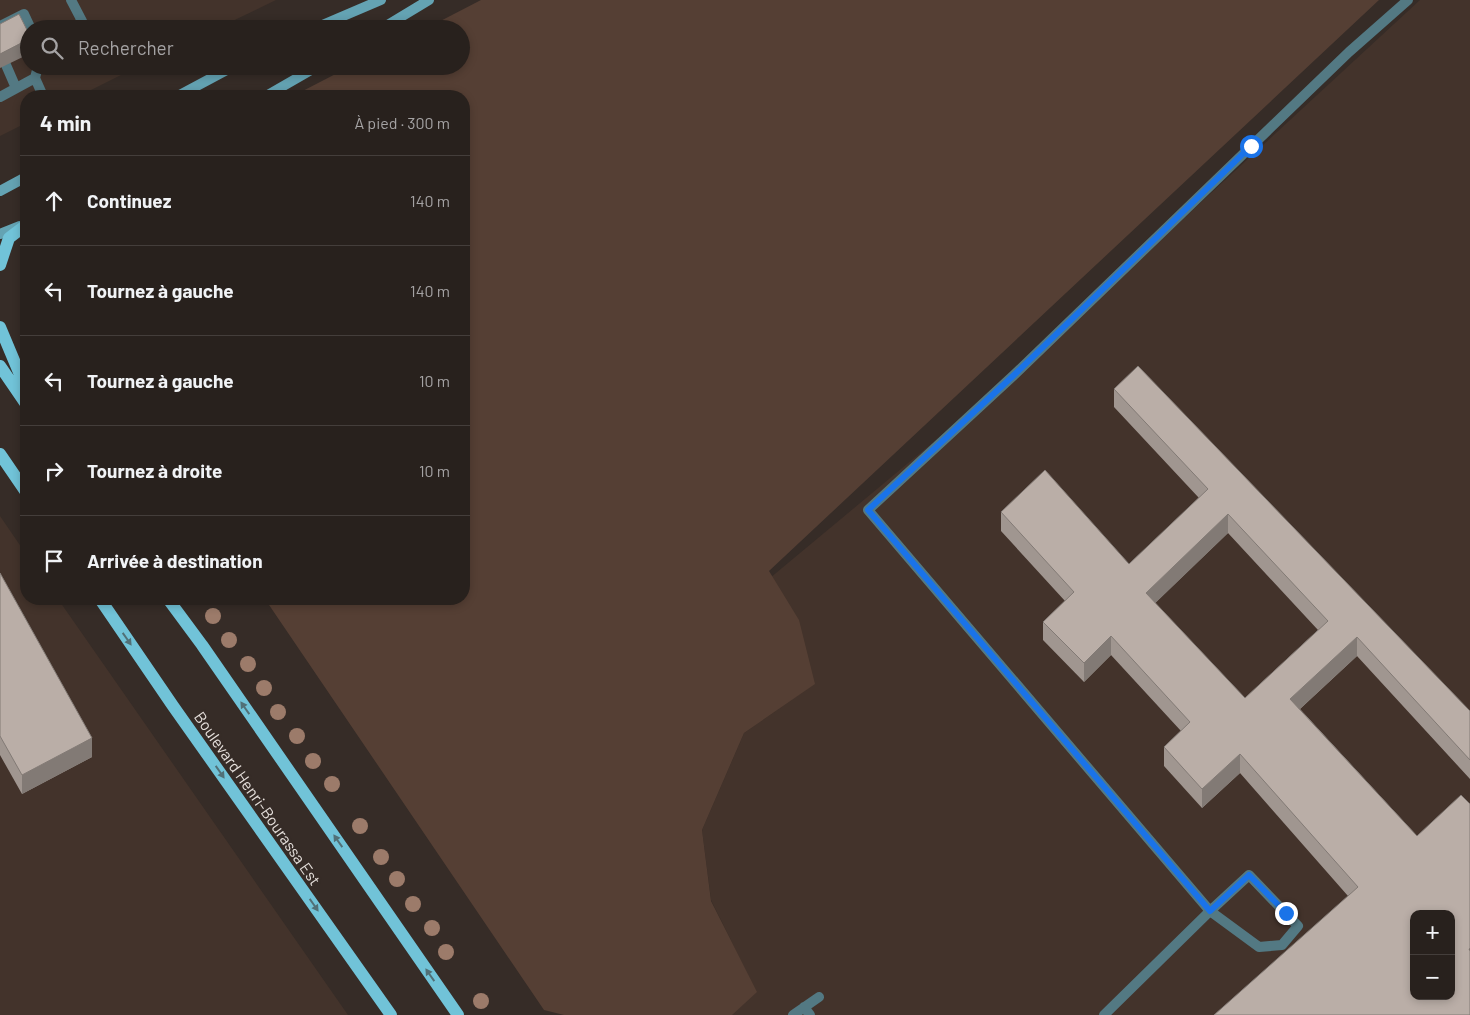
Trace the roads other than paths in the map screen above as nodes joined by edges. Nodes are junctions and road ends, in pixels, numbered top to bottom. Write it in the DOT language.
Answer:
graph roads {
  1 [pos="71,0"];
  2 [pos="381,0"];
  3 [pos="429,0"];
  4 [pos="1408,0"];
  5 [pos="27,20"];
  6 [pos="81,20"];
  7 [pos="334,20"];
  8 [pos="396,20"];
  9 [pos="0,26"];
  10 [pos="6,65"];
  11 [pos="36,75"];
  12 [pos="217,75"];
  13 [pos="302,75"];
  14 [pos="35,78"];
  15 [pos="16,88"];
  16 [pos="40,90"];
  17 [pos="189,90"];
  18 [pos="276,90"];
  19 [pos="0,97"];
  20 [pos="20,180"];
  21 [pos="0,191"];
  22 [pos="20,226"];
  23 [pos="20,229"];
  24 [pos="0,234"];
  25 [pos="0,265"];
  26 [pos="0,327"];
  27 [pos="0,366"];
  28 [pos="20,375"];
  29 [pos="20,395"];
  30 [pos="0,454"];
  31 [pos="20,483"];
  32 [pos="104,605"];
  33 [pos="172,605"];
  34 [pos="1210,911"];
  35 [pos="819,996"];
  36 [pos="807,1011"];
  37 [pos="391,1015"];
  38 [pos="458,1015"];
  39 [pos="793,1015"];
  40 [pos="1104,1015"];
  1 -- 6 [label="lane"];
  2 -- 7 [label="main road"];
  3 -- 8 [label="main road"];
  4 -- 34 [label="lane"];
  5 -- 9 [label="lane"];
  10 -- 15 [label="lane"];
  11 -- 14 [label="lane"];
  12 -- 17 [label="main road"];
  13 -- 18 [label="main road"];
  14 -- 15 [label="lane"];
  14 -- 16 [label="lane"];
  15 -- 19 [label="lane"];
  20 -- 21 [label="main road"];
  22 -- 24 [label="main road"];
  23 -- 25 [label="main road"];
  26 -- 28 [label="main road"];
  27 -- 29 [label="main road"];
  30 -- 31 [label="main road"];
  32 -- 37 [label="main road, Boulevard Henri-Bourassa Est, one-way"];
  38 -- 33 [label="main road, one-way"];
  34 -- 34 [label="lane"];
  34 -- 40 [label="lane"];
  35 -- 36 [label="lane"];
  36 -- 39 [label="lane"];
}
